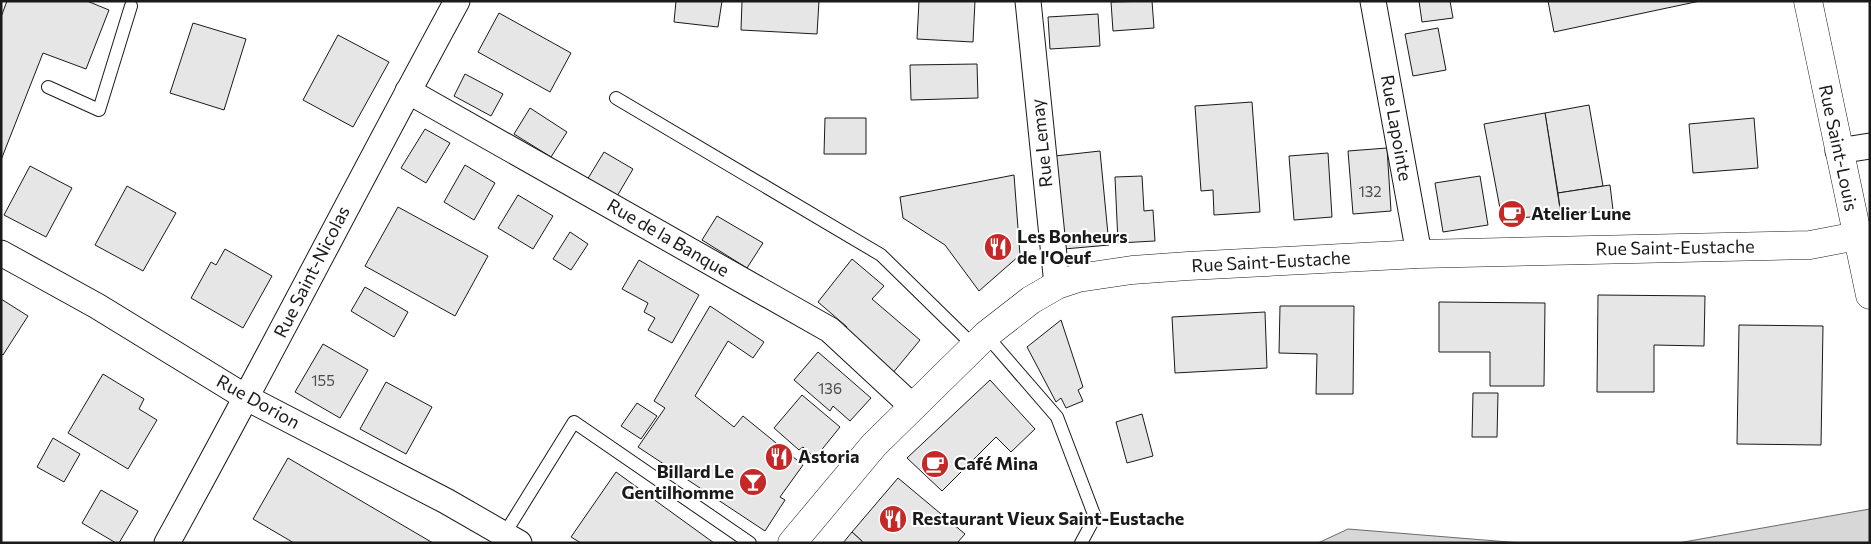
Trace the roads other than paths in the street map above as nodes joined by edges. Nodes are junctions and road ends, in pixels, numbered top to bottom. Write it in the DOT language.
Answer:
graph roads {
  1 [pos="457,1"];
  2 [pos="1028,1"];
  3 [pos="1372,1"];
  4 [pos="1808,1"];
  5 [pos="128,3"];
  6 [pos="48,87"];
  7 [pos="408,91"];
  8 [pos="616,98"];
  9 [pos="1870,146"];
  10 [pos="1838,150"];
  11 [pos="1857,236"];
  12 [pos="1,253"];
  13 [pos="1419,254"];
  14 [pos="1057,285"];
  15 [pos="1870,295"];
  16 [pos="980,341"];
  17 [pos="247,398"];
  18 [pos="913,407"];
  19 [pos="507,540"];
  20 [pos="167,543"];
  21 [pos="750,543"];
  22 [pos="792,543"];
  23 [pos="1081,543"];
  1 -- 7 [label="street, Rue Saint-Nicolas"];
  2 -- 14 [label="street, Rue Lemay"];
  3 -- 13 [label="street, Rue Lapointe"];
  4 -- 10 [label="street, Rue Saint-Louis"];
  5 -- 6 [label="lane"];
  7 -- 17 [label="street, Rue Saint-Nicolas"];
  7 -- 18 [label="street, Rue de la Banque"];
  8 -- 16 [label="lane"];
  9 -- 10 [label="street"];
  10 -- 11 [label="street, Rue Saint-Louis"];
  11 -- 13 [label="street, Rue Saint-Eustache"];
  11 -- 15 [label="street, Rue Saint-Louis"];
  12 -- 17 [label="street, Rue Dorion"];
  13 -- 14 [label="street, Rue Saint-Eustache"];
  14 -- 16 [label="street, Rue Saint-Eustache"];
  16 -- 18 [label="street, Rue Saint-Eustache"];
  16 -- 23 [label="lane"];
  17 -- 19 [label="street, Rue Dorion"];
  17 -- 20 [label="street, Rue Saint-Nicolas"];
  18 -- 22 [label="street, Rue Saint-Eustache"];
  19 -- 21 [label="lane"];
}
